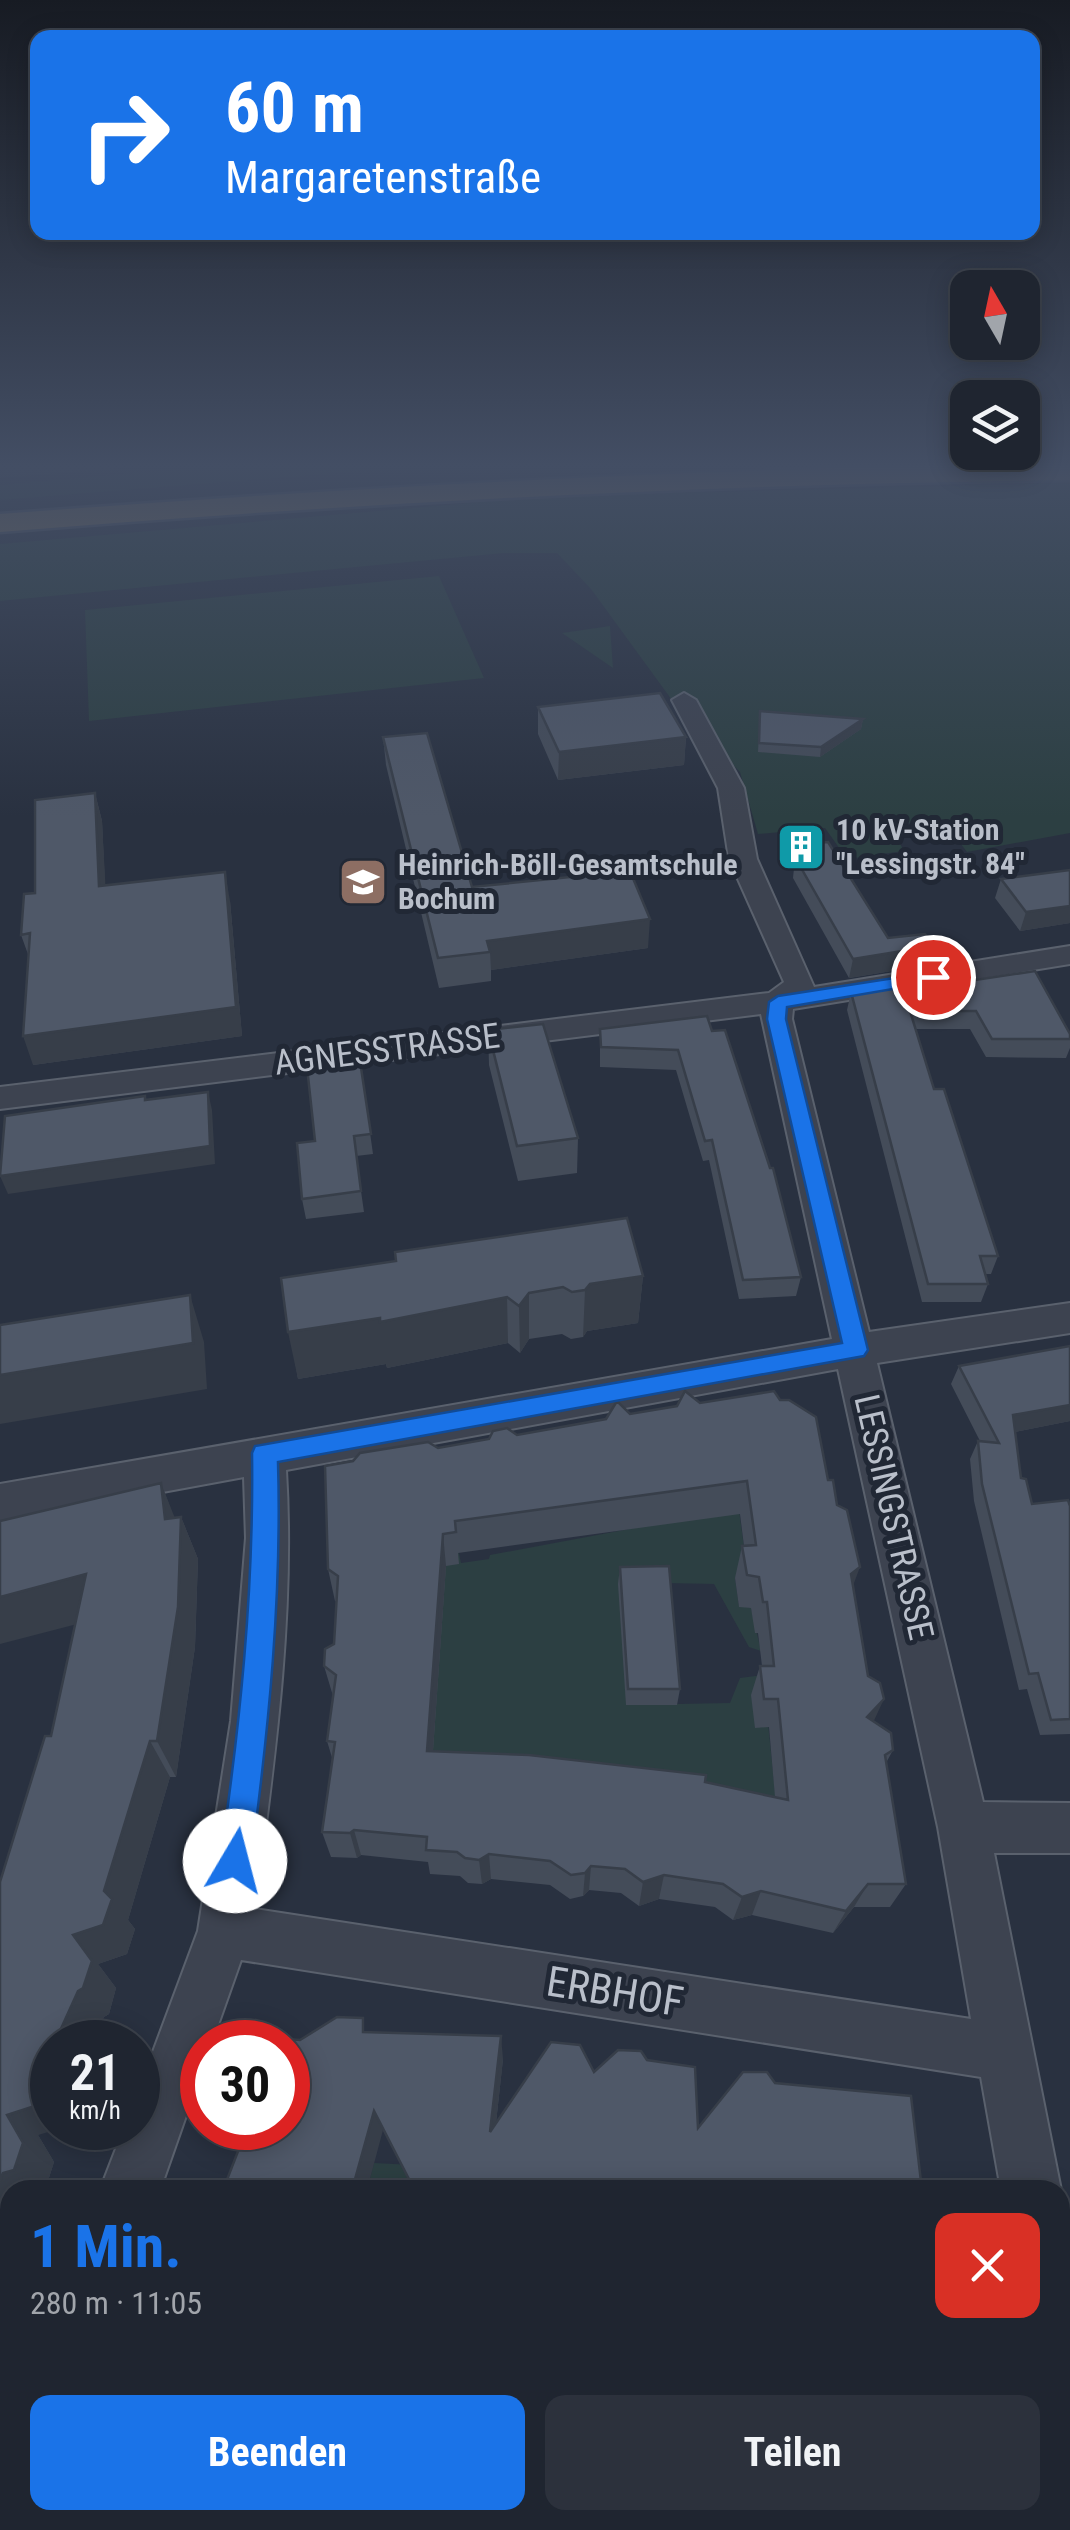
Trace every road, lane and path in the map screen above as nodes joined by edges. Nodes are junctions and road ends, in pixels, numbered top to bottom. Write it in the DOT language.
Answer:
graph roads {
  1 [pos="684,700"];
  2 [pos="1070,955"];
  3 [pos="778,1002"];
  4 [pos="0,1098"];
  5 [pos="1070,1318"];
  6 [pos="856,1350"];
  7 [pos="264,1453"];
  8 [pos="0,1503"];
  9 [pos="963,1827"];
  10 [pos="1070,1828"];
  11 [pos="226,1931"];
  12 [pos="1004,2052"];
  13 [pos="134,2180"];
  14 [pos="1029,2180"];
  1 -- 3 [label="street, LESSINGSTRASSE"];
  2 -- 3 [label="street, AGNESSTRASSE"];
  3 -- 4 [label="street, AGNESSTRASSE"];
  3 -- 6 [label="street, LESSINGSTRASSE"];
  5 -- 6 [label="street"];
  6 -- 7 [label="street"];
  6 -- 9 [label="street, LESSINGSTRASSE"];
  7 -- 8 [label="street"];
  7 -- 11 [label="street"];
  9 -- 10 [label="street"];
  9 -- 12 [label="street, LESSINGSTRASSE"];
  11 -- 12 [label="street, ERBHOF"];
  11 -- 13 [label="street"];
  12 -- 14 [label="street, LESSINGSTRASSE"];
}
